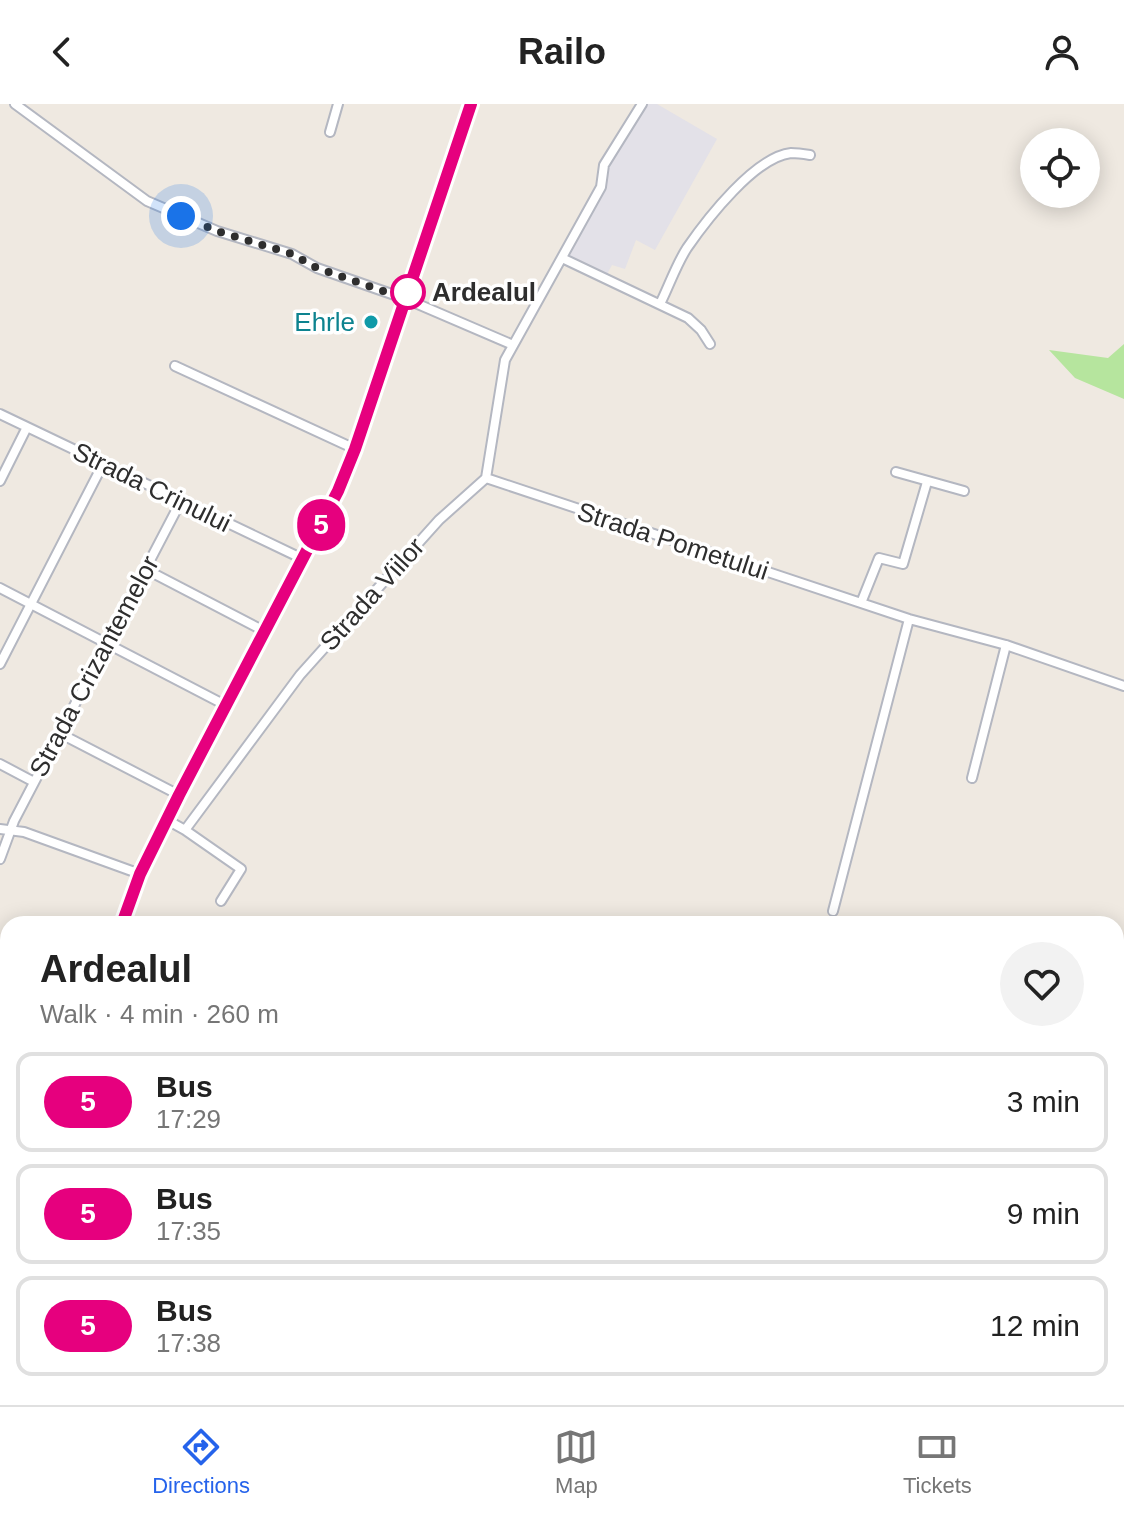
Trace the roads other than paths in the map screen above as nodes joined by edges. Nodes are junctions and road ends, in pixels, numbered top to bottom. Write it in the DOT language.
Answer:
graph roads {
  1 [pos="15,104"];
  2 [pos="338,104"];
  3 [pos="471,104"];
  4 [pos="642,104"];
  5 [pos="330,132"];
  6 [pos="810,155"];
  7 [pos="562,258"];
  8 [pos="406,299"];
  9 [pos="660,304"];
  10 [pos="710,344"];
  11 [pos="513,345"];
  12 [pos="175,366"];
  13 [pos="0,414"];
  14 [pos="27,427"];
  15 [pos="355,449"];
  16 [pos="103,464"];
  17 [pos="896,472"];
  18 [pos="486,478"];
  19 [pos="0,481"];
  20 [pos="927,482"];
  21 [pos="964,491"];
  22 [pos="181,501"];
  23 [pos="303,559"];
  24 [pos="145,569"];
  25 [pos="0,588"];
  26 [pos="861,603"];
  27 [pos="30,604"];
  28 [pos="909,619"];
  29 [pos="266,632"];
  30 [pos="107,643"];
  31 [pos="1006,645"];
  32 [pos="0,664"];
  33 [pos="1124,686"];
  34 [pos="227,706"];
  35 [pos="61,734"];
  36 [pos="0,764"];
  37 [pos="972,778"];
  38 [pos="34,782"];
  39 [pos="179,795"];
  40 [pos="167,820"];
  41 [pos="185,830"];
  42 [pos="4,831"];
  43 [pos="0,859"];
  44 [pos="140,874"];
  45 [pos="221,901"];
  46 [pos="833,911"];
  47 [pos="125,916"];
  1 -- 8 [label="street"];
  2 -- 5 [label="street"];
  3 -- 8 [label="highway"];
  4 -- 7 [label="street"];
  6 -- 9 [label="street"];
  7 -- 9 [label="street"];
  7 -- 11 [label="street"];
  8 -- 11 [label="street"];
  8 -- 15 [label="highway"];
  9 -- 10 [label="street"];
  11 -- 18 [label="street"];
  12 -- 15 [label="street"];
  13 -- 14 [label="street, Strada Crinului"];
  14 -- 16 [label="street, Strada Crinului"];
  14 -- 19 [label="street"];
  15 -- 23 [label="highway"];
  16 -- 22 [label="street, Strada Crinului"];
  16 -- 27 [label="street"];
  17 -- 20 [label="street"];
  18 -- 26 [label="street, Strada Pometului"];
  18 -- 41 [label="street, Strada Viilor"];
  20 -- 21 [label="street"];
  20 -- 26 [label="street"];
  22 -- 23 [label="street, Strada Crinului"];
  22 -- 24 [label="street, Strada Crizantemelor"];
  23 -- 29 [label="highway"];
  24 -- 29 [label="street"];
  24 -- 30 [label="street, Strada Crizantemelor"];
  25 -- 27 [label="street"];
  26 -- 28 [label="street, Strada Pometului"];
  27 -- 30 [label="street"];
  27 -- 32 [label="street"];
  28 -- 31 [label="street, Strada Pometului"];
  28 -- 46 [label="street"];
  29 -- 34 [label="highway"];
  30 -- 34 [label="street"];
  30 -- 35 [label="street, Strada Crizantemelor"];
  31 -- 33 [label="street, Strada Pometului"];
  31 -- 37 [label="street"];
  34 -- 39 [label="highway"];
  35 -- 38 [label="street, Strada Crizantemelor"];
  35 -- 39 [label="street"];
  36 -- 38 [label="street"];
  38 -- 42 [label="street, Strada Crizantemelor"];
  39 -- 40 [label="highway"];
  40 -- 41 [label="street"];
  40 -- 44 [label="highway"];
  41 -- 45 [label="street"];
  42 -- 43 [label="street, Strada Crizantemelor"];
  42 -- 44 [label="street"];
  44 -- 47 [label="highway"];
}
